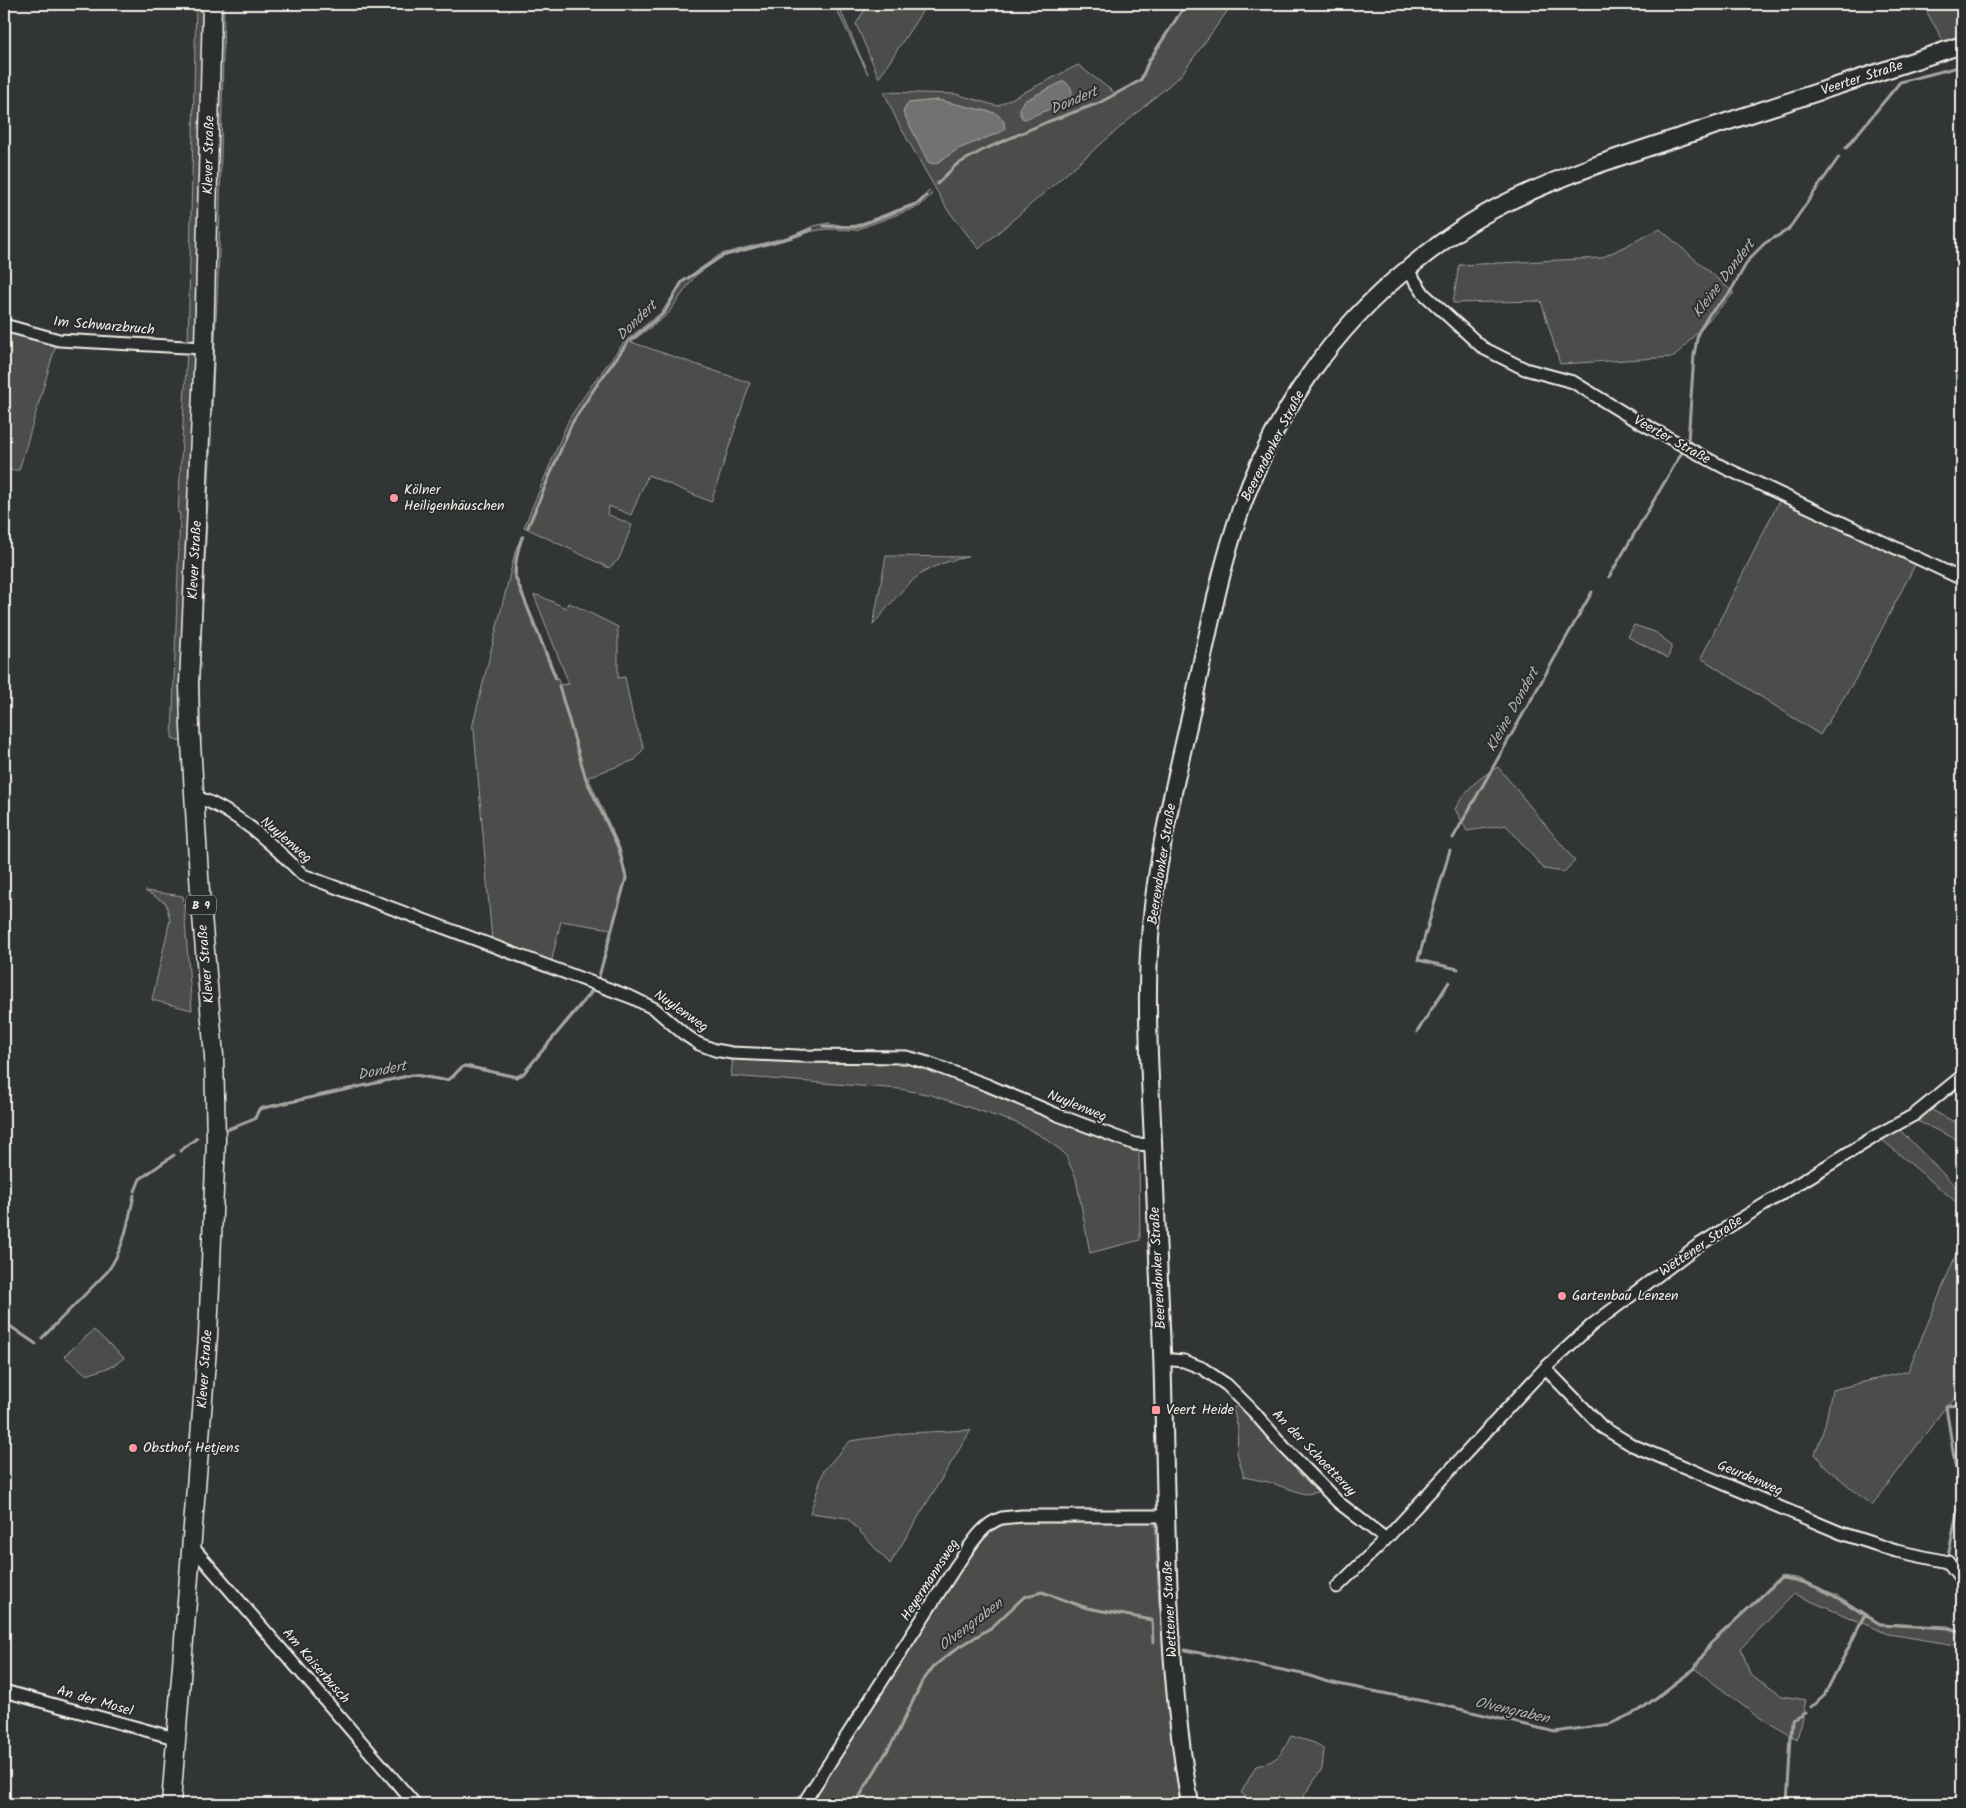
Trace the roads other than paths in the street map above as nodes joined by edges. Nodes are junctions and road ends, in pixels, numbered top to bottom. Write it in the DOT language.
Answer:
graph roads {
  1 [pos="212,4"];
  2 [pos="1962,45"];
  3 [pos="1407,269"];
  4 [pos="4,324"];
  5 [pos="204,348"];
  6 [pos="1313,370"];
  7 [pos="1962,579"];
  8 [pos="194,796"];
  9 [pos="1962,1076"];
  10 [pos="1153,1145"];
  11 [pos="1162,1359"];
  12 [pos="1545,1368"];
  13 [pos="1162,1414"];
  14 [pos="1166,1516"];
  15 [pos="1386,1539"];
  16 [pos="192,1551"];
  17 [pos="1962,1580"];
  18 [pos="1337,1587"];
  19 [pos="4,1691"];
  20 [pos="178,1739"];
  21 [pos="171,1804"];
  22 [pos="415,1804"];
  23 [pos="803,1804"];
  24 [pos="1190,1804"];
  1 -- 5 [label="main road, Klever Straße / B 9"];
  2 -- 3 [label="street, Veerter Straße"];
  3 -- 6 [label="street, Veerter Straße"];
  3 -- 7 [label="street, Veerter Straße"];
  4 -- 5 [label="street, Im Schwarzbruch"];
  5 -- 8 [label="main road, Klever Straße / B 9"];
  6 -- 10 [label="street, Beerendonker Straße"];
  8 -- 10 [label="street, Nuylenweg"];
  8 -- 16 [label="main road, Klever Straße / B 9"];
  9 -- 12 [label="street, Wettener Straße"];
  10 -- 11 [label="street, Beerendonker Straße"];
  11 -- 13 [label="street, Beerendonker Straße"];
  11 -- 15 [label="street, An der Schoetteruy"];
  12 -- 15 [label="street, Wettener Straße"];
  12 -- 17 [label="street, Geurdenweg"];
  13 -- 14 [label="street, Wettener Straße"];
  14 -- 23 [label="street, Heyermannsweg"];
  14 -- 24 [label="street, Wettener Straße"];
  15 -- 18 [label="street"];
  16 -- 20 [label="main road, Klever Straße / B 9"];
  16 -- 22 [label="street, Am Kaiserbusch"];
  19 -- 20 [label="street, An der Mosel"];
  20 -- 21 [label="main road, Klever Straße / B 9"];
}
